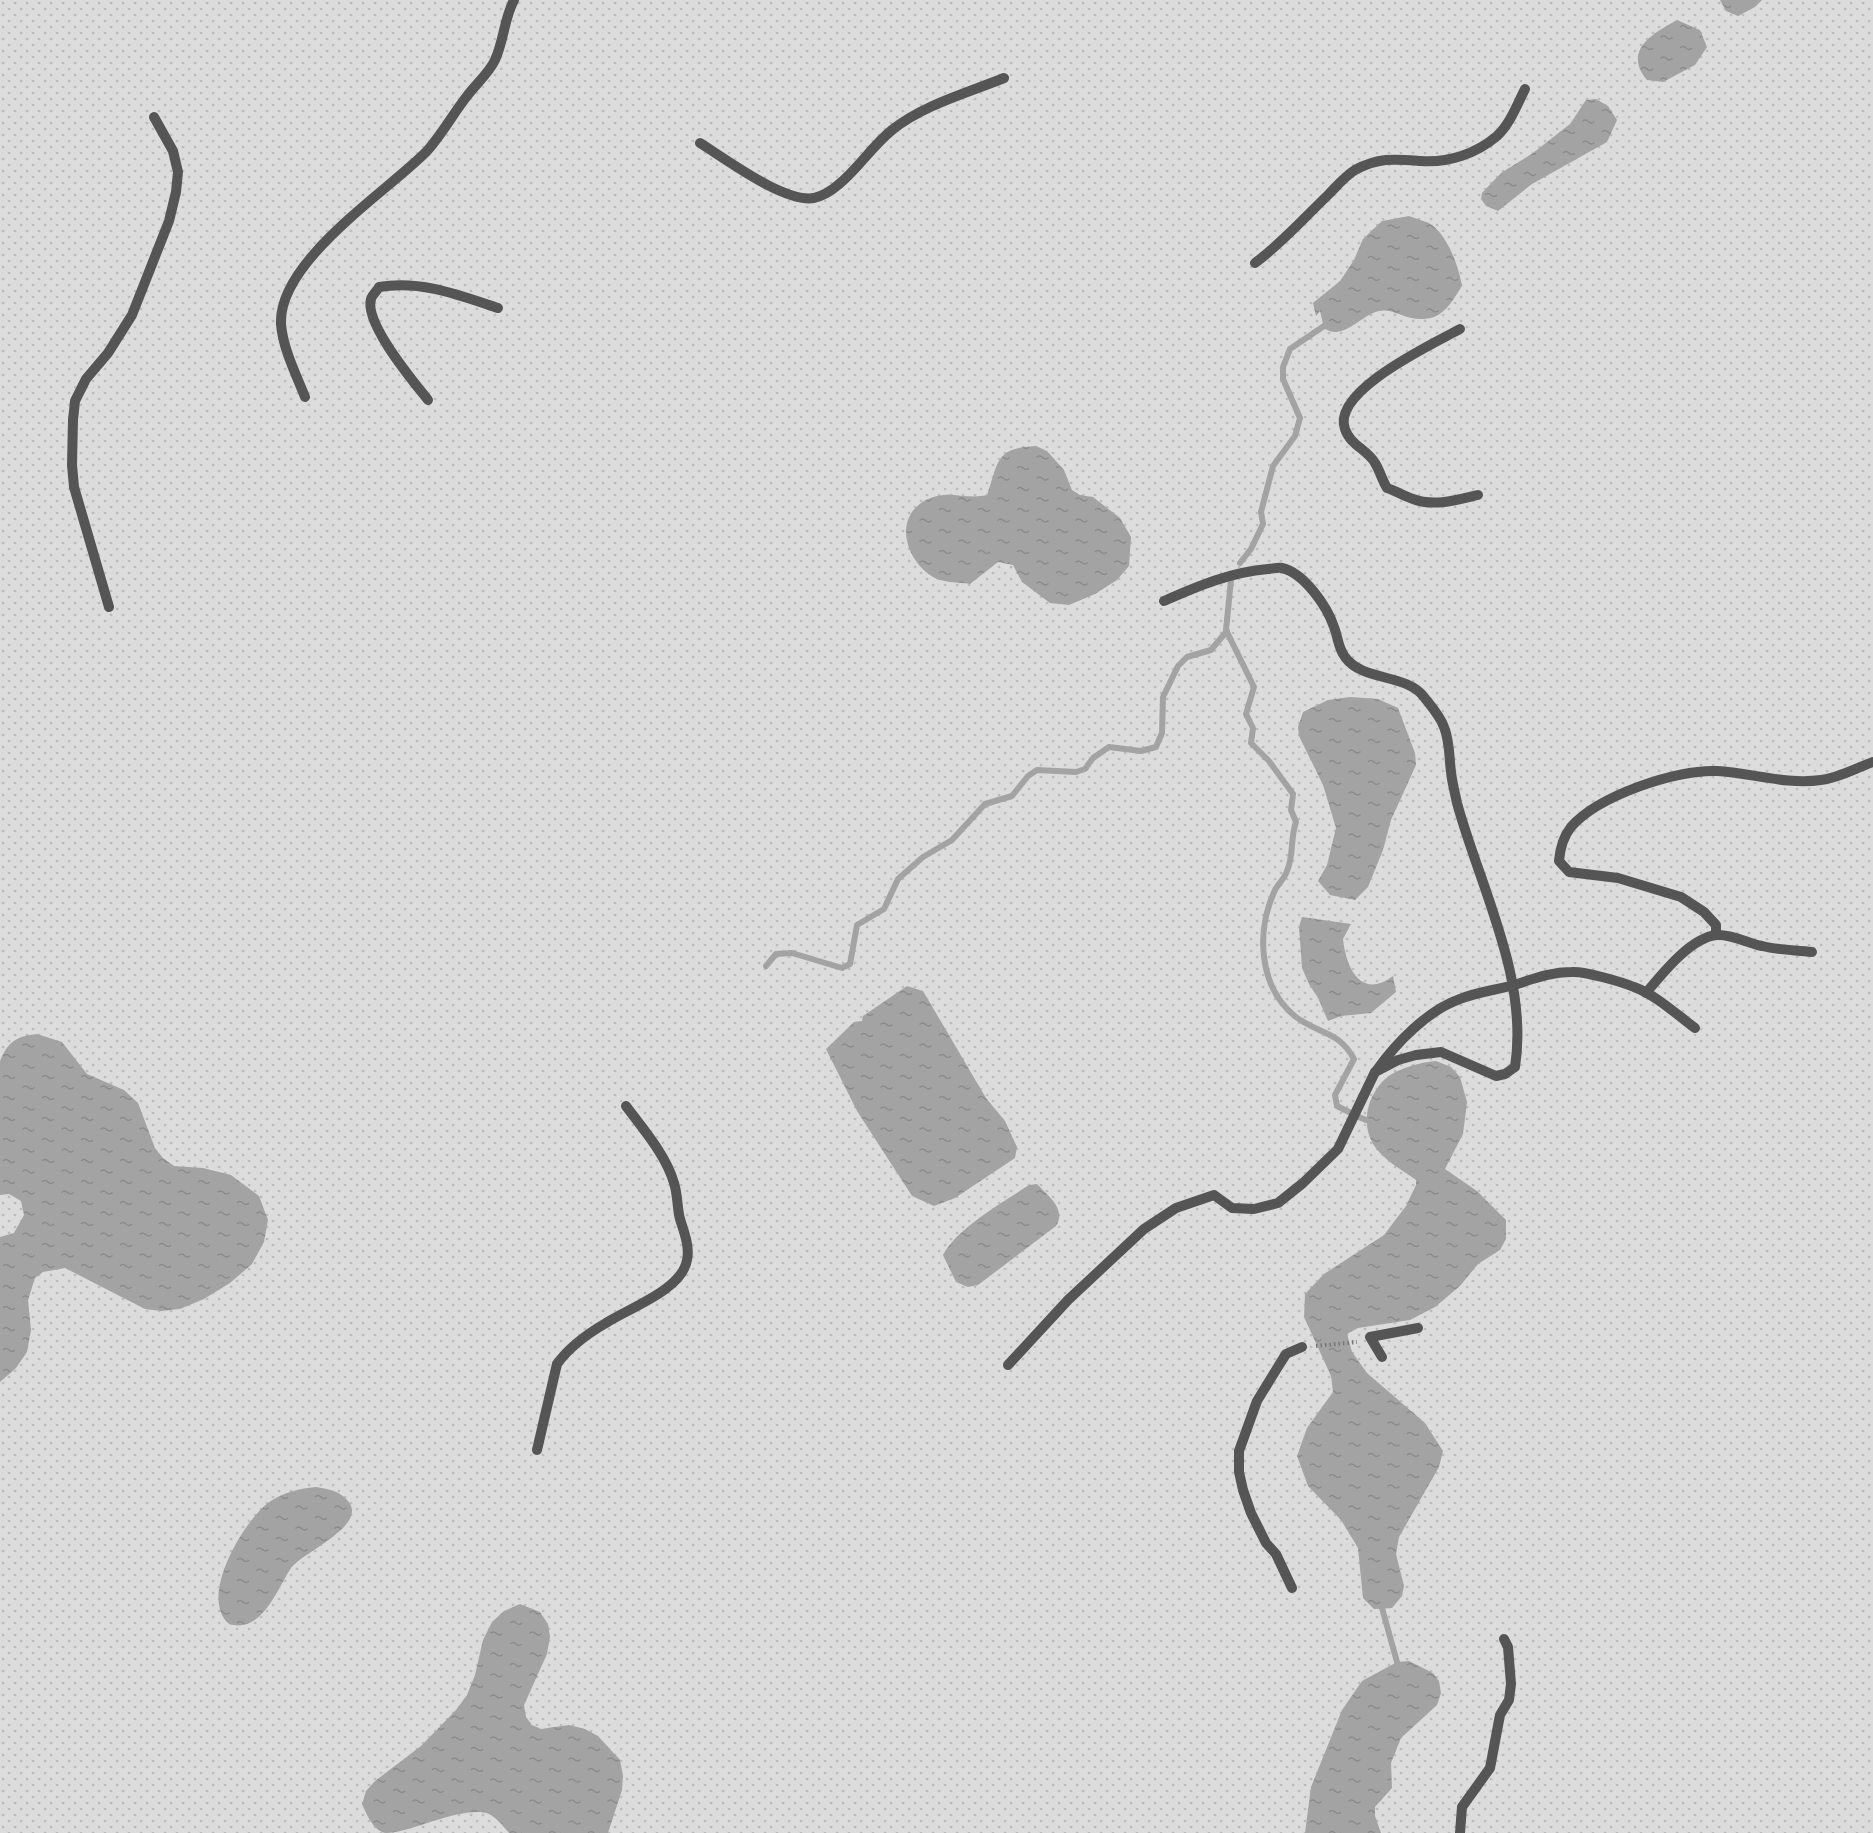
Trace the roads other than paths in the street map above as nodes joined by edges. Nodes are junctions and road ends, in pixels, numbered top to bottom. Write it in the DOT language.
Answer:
graph roads {
  1 [pos="514,0"];
  2 [pos="1004,78"];
  3 [pos="1525,89"];
  4 [pos="154,117"];
  5 [pos="700,142"];
  6 [pos="1255,263"];
  7 [pos="498,308"];
  8 [pos="1460,329"];
  9 [pos="305,397"];
  10 [pos="428,400"];
  11 [pos="1478,495"];
  12 [pos="1164,601"];
  13 [pos="109,607"];
  14 [pos="1873,762"];
  15 [pos="1716,935"];
  16 [pos="1812,952"];
  17 [pos="1513,985"];
  18 [pos="1646,993"];
  19 [pos="1695,1028"];
  20 [pos="1375,1072"];
  21 [pos="626,1106"];
  22 [pos="1418,1328"];
  23 [pos="1302,1347"];
  24 [pos="1382,1357"];
  25 [pos="1008,1365"];
  26 [pos="537,1450"];
  27 [pos="1292,1588"];
  28 [pos="1504,1639"];
  29 [pos="1460,1833"];
  1 -- 9 [label="lane"];
  2 -- 5 [label="lane"];
  3 -- 6 [label="lane"];
  4 -- 13 [label="lane"];
  7 -- 10 [label="lane"];
  8 -- 11 [label="lane"];
  12 -- 17 [label="lane"];
  14 -- 15 [label="lane"];
  15 -- 16 [label="lane"];
  15 -- 18 [label="lane"];
  17 -- 18 [label="lane"];
  17 -- 20 [label="lane"];
  17 -- 20 [label="lane"];
  18 -- 19 [label="lane"];
  20 -- 25 [label="lane"];
  21 -- 26 [label="lane"];
  22 -- 24 [label="lane"];
  23 -- 27 [label="lane"];
  28 -- 29 [label="lane"];
}
